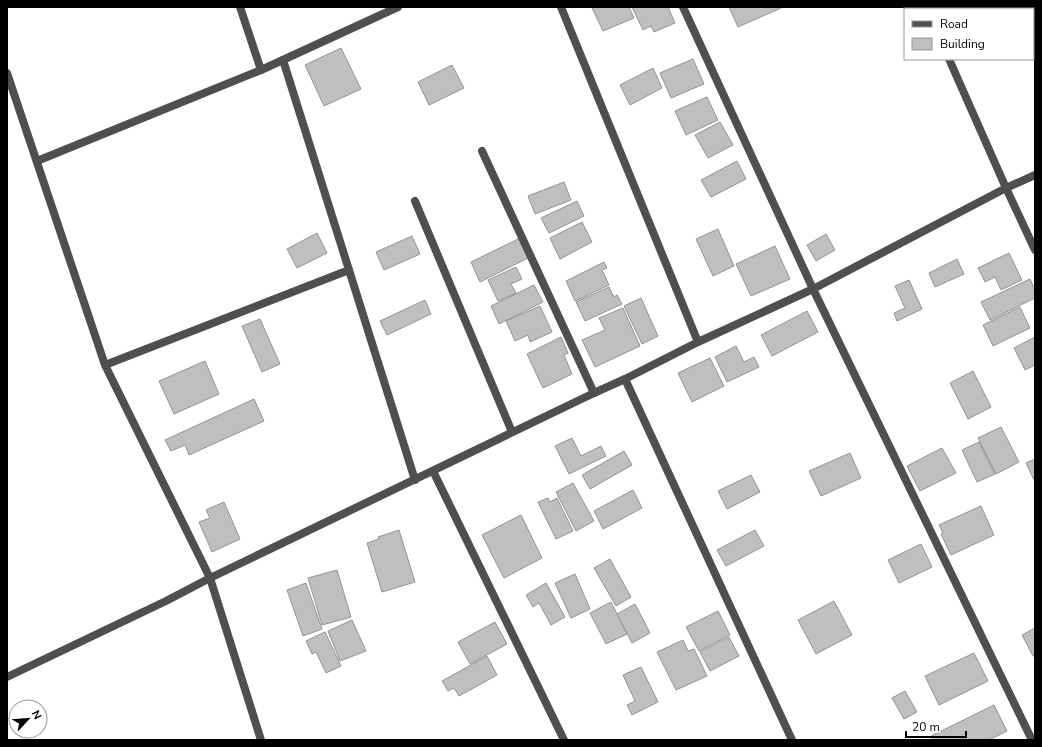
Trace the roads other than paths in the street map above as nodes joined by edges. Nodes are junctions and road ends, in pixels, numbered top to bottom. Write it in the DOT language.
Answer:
graph roads {
  1 [pos="240,7"];
  2 [pos="398,7"];
  3 [pos="561,7"];
  4 [pos="683,7"];
  5 [pos="283,60"];
  6 [pos="949,60"];
  7 [pos="261,70"];
  8 [pos="7,73"];
  9 [pos="482,151"];
  10 [pos="37,161"];
  11 [pos="1035,175"];
  12 [pos="1006,188"];
  13 [pos="415,201"];
  14 [pos="1035,250"];
  15 [pos="350,270"];
  16 [pos="813,289"];
  17 [pos="698,342"];
  18 [pos="105,365"];
  19 [pos="626,379"];
  20 [pos="594,393"];
  21 [pos="512,432"];
  22 [pos="433,471"];
  23 [pos="415,480"];
  24 [pos="210,578"];
  25 [pos="7,677"];
  26 [pos="261,740"];
  27 [pos="564,740"];
  28 [pos="792,740"];
  29 [pos="1032,740"];
  1 -- 7 [label="street"];
  2 -- 5 [label="street"];
  3 -- 17 [label="street"];
  4 -- 16 [label="street"];
  5 -- 7 [label="street"];
  5 -- 15 [label="street"];
  6 -- 12 [label="street"];
  7 -- 10 [label="street"];
  8 -- 10 [label="street"];
  9 -- 20 [label="street"];
  10 -- 18 [label="street"];
  11 -- 12 [label="street"];
  12 -- 14 [label="street"];
  12 -- 16 [label="street"];
  13 -- 21 [label="street"];
  15 -- 18 [label="street"];
  15 -- 23 [label="street"];
  16 -- 17 [label="street"];
  16 -- 29 [label="street"];
  17 -- 19 [label="street"];
  18 -- 24 [label="street"];
  19 -- 20 [label="street"];
  19 -- 28 [label="street"];
  20 -- 21 [label="street"];
  21 -- 22 [label="street"];
  22 -- 23 [label="street"];
  22 -- 27 [label="street"];
  23 -- 24 [label="street"];
  24 -- 25 [label="street"];
  24 -- 26 [label="street"];
}
